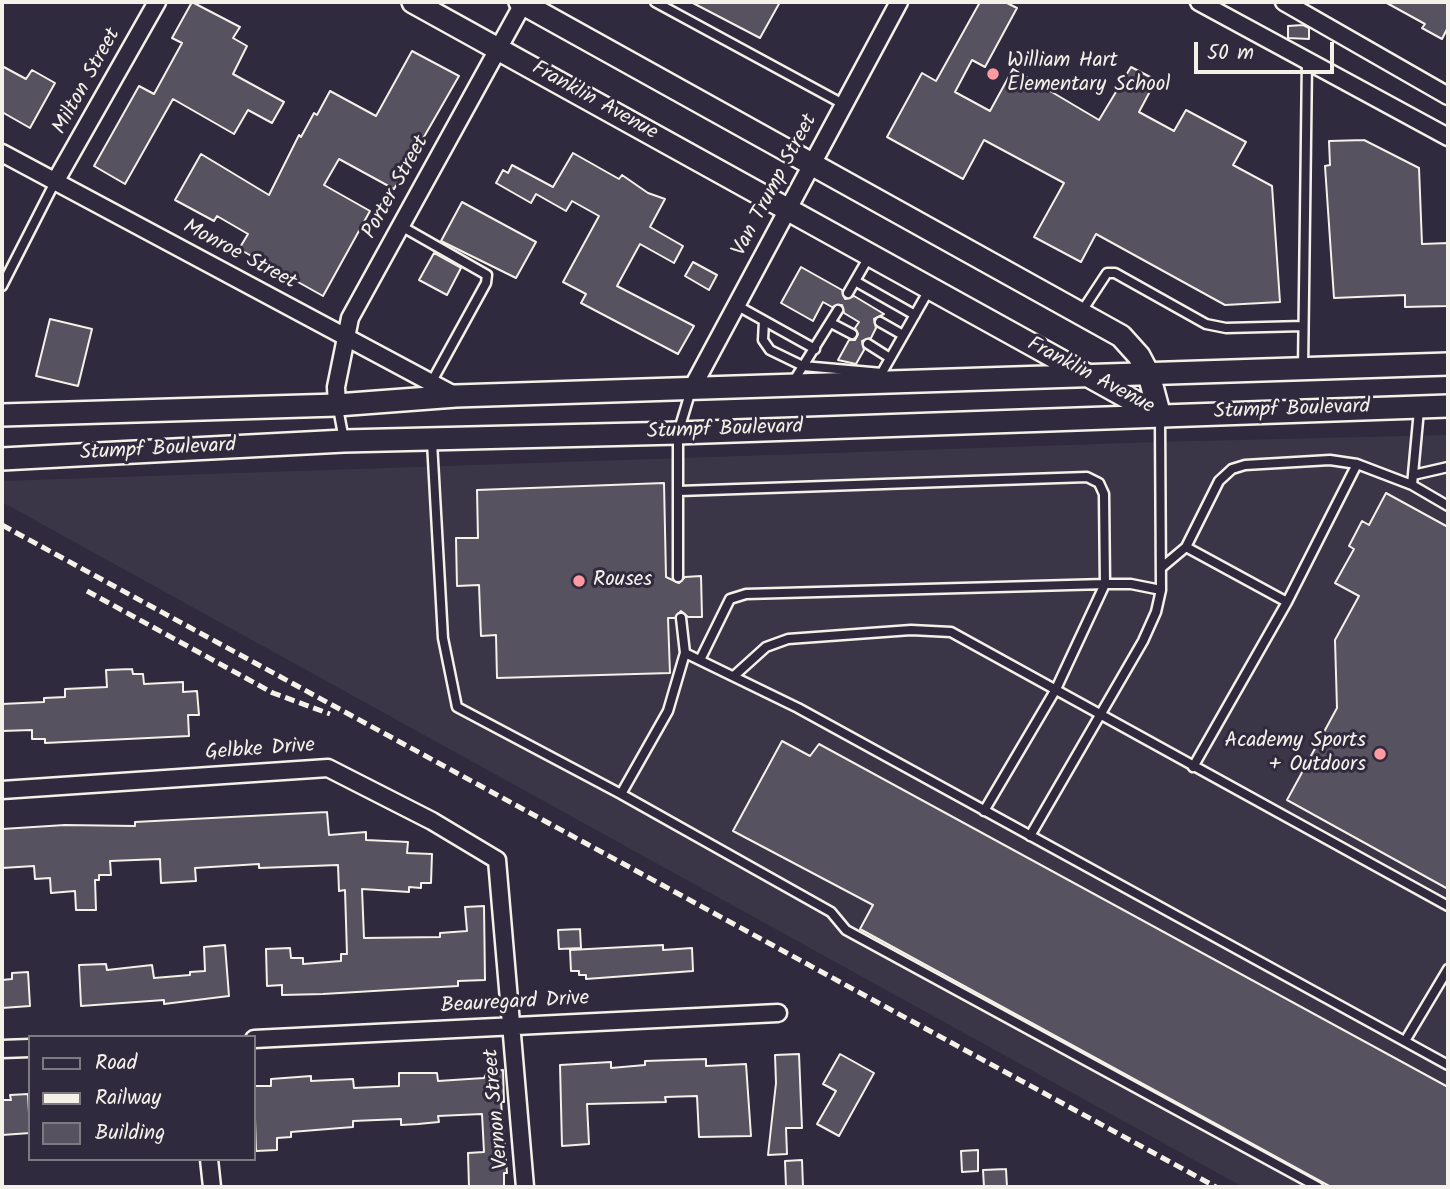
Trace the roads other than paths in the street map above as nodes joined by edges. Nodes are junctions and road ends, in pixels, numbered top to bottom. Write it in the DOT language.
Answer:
graph roads {
  1 [pos="157,2"];
  2 [pos="413,2"];
  3 [pos="522,2"];
  4 [pos="655,2"];
  5 [pos="899,2"];
  6 [pos="1199,2"];
  7 [pos="1284,2"];
  8 [pos="1306,7"];
  9 [pos="498,48"];
  10 [pos="1307,60"];
  11 [pos="1448,96"];
  12 [pos="843,104"];
  13 [pos="1448,137"];
  14 [pos="2,153"];
  15 [pos="812,162"];
  16 [pos="55,182"];
  17 [pos="786,209"];
  18 [pos="400,226"];
  19 [pos="870,255"];
  20 [pos="855,281"];
  21 [pos="2,286"];
  22 [pos="930,289"];
  23 [pos="848,293"];
  24 [pos="736,305"];
  25 [pos="838,310"];
  26 [pos="1081,314"];
  27 [pos="915,315"];
  28 [pos="764,321"];
  29 [pos="880,322"];
  30 [pos="831,323"];
  31 [pos="1303,326"];
  32 [pos="852,334"];
  33 [pos="903,335"];
  34 [pos="345,337"];
  35 [pos="868,344"];
  36 [pos="815,349"];
  37 [pos="890,358"];
  38 [pos="1448,364"];
  39 [pos="803,366"];
  40 [pos="1303,369"];
  41 [pos="1149,375"];
  42 [pos="1087,378"];
  43 [pos="878,379"];
  44 [pos="431,383"];
  45 [pos="791,386"];
  46 [pos="691,390"];
  47 [pos="456,396"];
  48 [pos="337,405"];
  49 [pos="1448,406"];
  50 [pos="1419,407"];
  51 [pos="2,415"];
  52 [pos="1160,416"];
  53 [pos="678,433"];
  54 [pos="432,439"];
  55 [pos="345,441"];
  56 [pos="2,459"];
  57 [pos="1357,464"];
  58 [pos="1448,467"];
  59 [pos="1413,475"];
  60 [pos="1412,485"];
  61 [pos="679,491"];
  62 [pos="1448,506"];
  63 [pos="1186,547"];
  64 [pos="1161,568"];
  65 [pos="678,577"];
  66 [pos="1105,584"];
  67 [pos="1161,590"];
  68 [pos="1287,602"];
  69 [pos="681,618"];
  70 [pos="685,653"];
  71 [pos="700,660"];
  72 [pos="735,675"];
  73 [pos="1056,690"];
  74 [pos="1100,714"];
  75 [pos="1193,767"];
  76 [pos="2,790"];
  77 [pos="621,794"];
  78 [pos="984,811"];
  79 [pos="1030,836"];
  80 [pos="497,860"];
  81 [pos="1448,906"];
  82 [pos="1448,969"];
  83 [pos="778,1013"];
  84 [pos="512,1025"];
  85 [pos="256,1039"];
  86 [pos="1405,1041"];
  87 [pos="28,1048"];
  88 [pos="2,1049"];
  89 [pos="1448,1065"];
  90 [pos="209,1161"];
  91 [pos="212,1187"];
  92 [pos="525,1187"];
  93 [pos="1318,1187"];
  1 -- 16 [label="street, Milton Street"];
  2 -- 9 [label="main road, Franklin Avenue"];
  3 -- 9 [label="street, Porter Street"];
  3 -- 15 [label="main road, Franklin Avenue"];
  4 -- 12 [label="lane"];
  5 -- 12 [label="street, Van Trump Street"];
  6 -- 10 [label="street"];
  7 -- 8 [label="street"];
  8 -- 11 [label="street"];
  9 -- 17 [label="main road, Franklin Avenue"];
  9 -- 18 [label="street, Porter Street"];
  10 -- 13 [label="street"];
  10 -- 31 [label="lane"];
  12 -- 15 [label="street, Van Trump Street"];
  14 -- 16 [label="street, Monroe Street"];
  15 -- 17 [label="street, Van Trump Street"];
  15 -- 26 [label="main road, Franklin Avenue"];
  16 -- 21 [label="lane"];
  16 -- 34 [label="street, Monroe Street"];
  17 -- 19 [label="main road, Franklin Avenue"];
  17 -- 24 [label="street, Van Trump Street"];
  18 -- 34 [label="street, Porter Street"];
  18 -- 44 [label="lane"];
  19 -- 20 [label="lane"];
  19 -- 22 [label="main road, Franklin Avenue"];
  20 -- 23 [label="lane"];
  20 -- 27 [label="lane"];
  22 -- 27 [label="lane"];
  22 -- 42 [label="main road, Franklin Avenue"];
  24 -- 28 [label="lane"];
  24 -- 46 [label="street, Van Trump Street"];
  25 -- 30 [label="lane"];
  26 -- 31 [label="lane"];
  26 -- 41 [label="main road, Franklin Avenue"];
  27 -- 33 [label="lane"];
  28 -- 36 [label="lane"];
  28 -- 39 [label="lane"];
  29 -- 33 [label="lane"];
  30 -- 32 [label="lane"];
  30 -- 36 [label="lane"];
  31 -- 40 [label="lane"];
  33 -- 37 [label="lane"];
  34 -- 44 [label="street, Monroe Street"];
  34 -- 48 [label="street, Porter Street"];
  35 -- 37 [label="lane"];
  36 -- 39 [label="lane"];
  37 -- 43 [label="lane"];
  38 -- 40 [label="main road, Stumpf Boulevard"];
  39 -- 43 [label="lane"];
  39 -- 45 [label="lane"];
  40 -- 41 [label="main road, Stumpf Boulevard"];
  41 -- 42 [label="main road, Stumpf Boulevard"];
  41 -- 52 [label="main road, Franklin Avenue"];
  42 -- 43 [label="main road, Stumpf Boulevard"];
  42 -- 52 [label="main road, Franklin Avenue"];
  43 -- 45 [label="main road, Stumpf Boulevard"];
  44 -- 47 [label="street, Monroe Street"];
  45 -- 46 [label="main road, Stumpf Boulevard"];
  46 -- 47 [label="main road, Stumpf Boulevard"];
  46 -- 53 [label="lane"];
  47 -- 48 [label="main road, Stumpf Boulevard"];
  48 -- 51 [label="main road, Stumpf Boulevard"];
  48 -- 55 [label="lane"];
  49 -- 50 [label="main road, Stumpf Boulevard"];
  50 -- 52 [label="main road, Stumpf Boulevard"];
  50 -- 59 [label="lane"];
  52 -- 53 [label="main road, Stumpf Boulevard"];
  52 -- 64 [label="lane"];
  53 -- 54 [label="main road, Stumpf Boulevard"];
  53 -- 61 [label="lane"];
  54 -- 55 [label="main road, Stumpf Boulevard"];
  54 -- 77 [label="lane"];
  55 -- 56 [label="main road, Stumpf Boulevard"];
  57 -- 60 [label="lane"];
  57 -- 63 [label="lane"];
  57 -- 68 [label="lane"];
  58 -- 59 [label="lane"];
  59 -- 60 [label="lane"];
  60 -- 62 [label="lane"];
  61 -- 65 [label="lane"];
  61 -- 66 [label="lane"];
  63 -- 64 [label="lane"];
  63 -- 68 [label="lane"];
  64 -- 67 [label="lane"];
  66 -- 67 [label="lane"];
  66 -- 71 [label="lane"];
  66 -- 73 [label="lane"];
  67 -- 74 [label="lane"];
  68 -- 75 [label="lane"];
  69 -- 70 [label="lane"];
  70 -- 71 [label="lane"];
  70 -- 77 [label="lane"];
  71 -- 72 [label="lane"];
  72 -- 73 [label="lane"];
  72 -- 78 [label="lane"];
  73 -- 74 [label="lane"];
  73 -- 78 [label="lane"];
  74 -- 75 [label="lane"];
  74 -- 79 [label="lane"];
  75 -- 81 [label="lane"];
  76 -- 80 [label="street, Gelbke Drive"];
  77 -- 93 [label="lane"];
  78 -- 79 [label="lane"];
  79 -- 86 [label="lane"];
  80 -- 84 [label="street, Vernon Street"];
  82 -- 86 [label="lane"];
  83 -- 84 [label="street, Beauregard Drive"];
  84 -- 85 [label="street, Beauregard Drive"];
  84 -- 92 [label="street, Vernon Street"];
  86 -- 89 [label="lane"];
  87 -- 88 [label="street"];
  90 -- 91 [label="street"];
}
